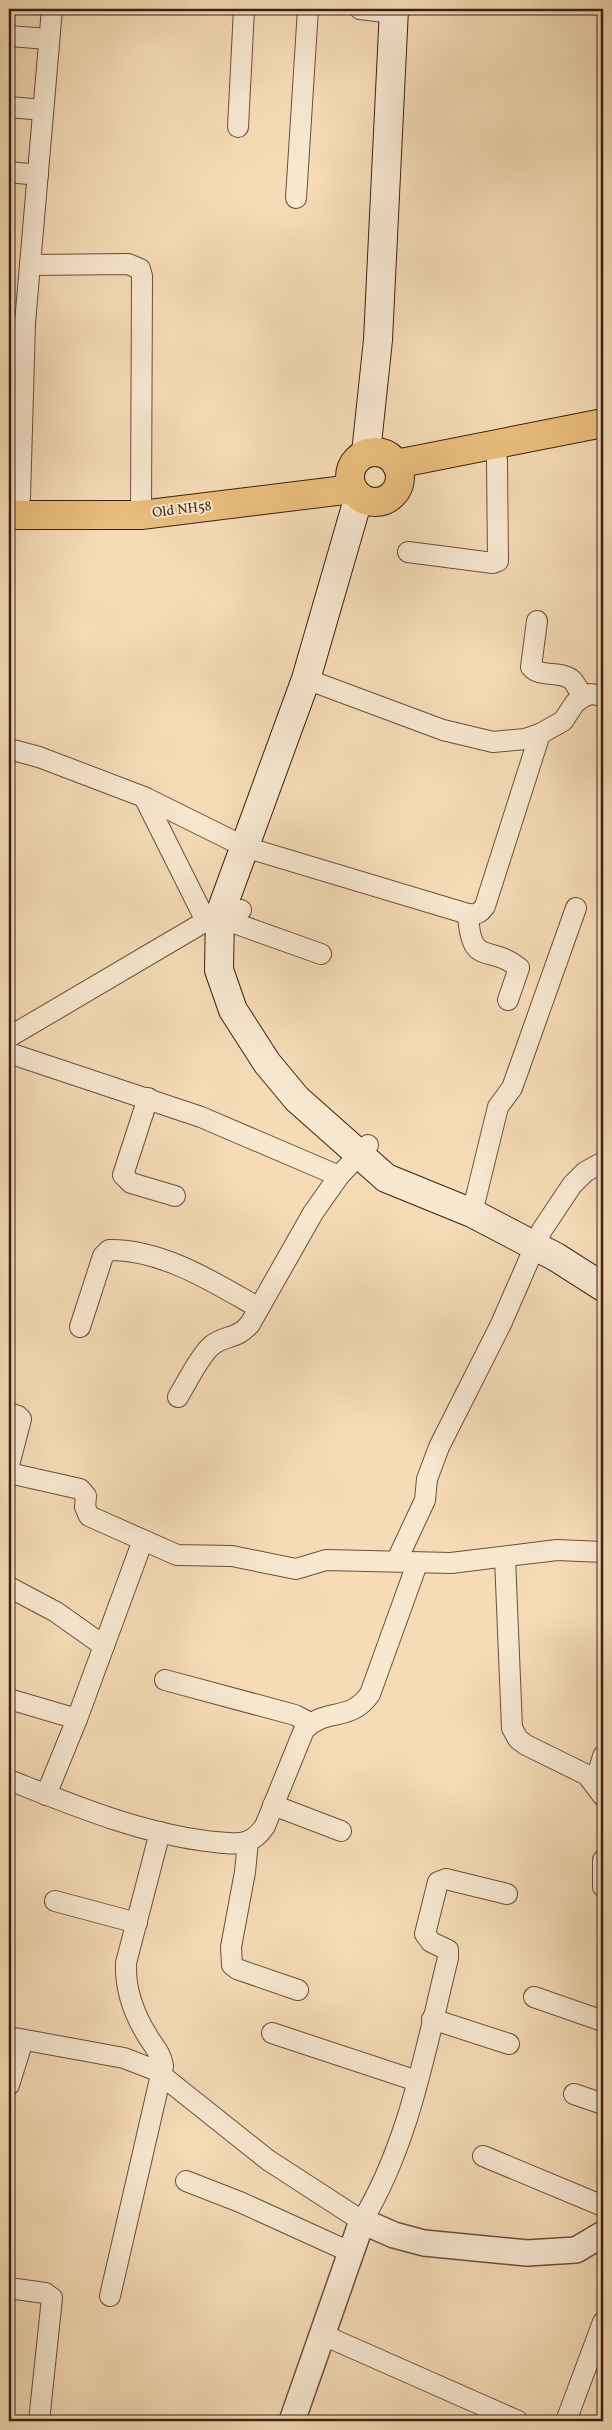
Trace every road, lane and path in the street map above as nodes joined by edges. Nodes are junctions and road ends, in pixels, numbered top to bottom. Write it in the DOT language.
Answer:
graph roads {
  1 [pos="52,9"];
  2 [pos="244,9"];
  3 [pos="308,9"];
  4 [pos="360,9"];
  5 [pos="399,10"];
  6 [pos="9,36"];
  7 [pos="49,39"];
  8 [pos="9,107"];
  9 [pos="43,110"];
  10 [pos="238,127"];
  11 [pos="9,172"];
  12 [pos="38,175"];
  13 [pos="296,198"];
  14 [pos="30,265"];
  15 [pos="603,423"];
  16 [pos="603,438"];
  17 [pos="497,460"];
  18 [pos="373,476"];
  19 [pos="12,503"];
  20 [pos="140,506"];
  21 [pos="408,552"];
  22 [pos="537,621"];
  23 [pos="314,682"];
  24 [pos="603,696"];
  25 [pos="582,697"];
  26 [pos="540,734"];
  27 [pos="9,749"];
  28 [pos="144,797"];
  29 [pos="254,850"];
  30 [pos="576,908"];
  31 [pos="468,914"];
  32 [pos="226,917"];
  33 [pos="321,954"];
  34 [pos="508,1000"];
  35 [pos="9,1037"];
  36 [pos="9,1053"];
  37 [pos="148,1098"];
  38 [pos="363,1149"];
  39 [pos="603,1162"];
  40 [pos="339,1176"];
  41 [pos="175,1196"];
  42 [pos="474,1205"];
  43 [pos="538,1238"];
  44 [pos="603,1266"];
  45 [pos="603,1287"];
  46 [pos="259,1308"];
  47 [pos="80,1326"];
  48 [pos="178,1397"];
  49 [pos="9,1413"];
  50 [pos="9,1465"];
  51 [pos="9,1473"];
  52 [pos="143,1540"];
  53 [pos="603,1552"];
  54 [pos="505,1558"];
  55 [pos="397,1560"];
  56 [pos="417,1564"];
  57 [pos="9,1587"];
  58 [pos="104,1646"];
  59 [pos="165,1680"];
  60 [pos="9,1699"];
  61 [pos="77,1719"];
  62 [pos="310,1724"];
  63 [pos="603,1756"];
  64 [pos="9,1780"];
  65 [pos="599,1790"];
  66 [pos="46,1795"];
  67 [pos="273,1805"];
  68 [pos="341,1831"];
  69 [pos="160,1832"];
  70 [pos="248,1841"];
  71 [pos="603,1860"];
  72 [pos="603,1887"];
  73 [pos="508,1894"];
  74 [pos="55,1901"];
  75 [pos="137,1923"];
  76 [pos="298,1990"];
  77 [pos="534,1997"];
  78 [pos="432,2019"];
  79 [pos="603,2022"];
  80 [pos="272,2033"];
  81 [pos="16,2039"];
  82 [pos="509,2044"];
  83 [pos="162,2074"];
  84 [pos="416,2081"];
  85 [pos="9,2085"];
  86 [pos="574,2094"];
  87 [pos="603,2104"];
  88 [pos="483,2156"];
  89 [pos="186,2181"];
  90 [pos="603,2206"];
  91 [pos="362,2221"];
  92 [pos="603,2234"];
  93 [pos="350,2252"];
  94 [pos="9,2288"];
  95 [pos="110,2296"];
  96 [pos="603,2322"];
  97 [pos="321,2334"];
  98 [pos="298,2419"];
  99 [pos="40,2421"];
  100 [pos="518,2421"];
  101 [pos="566,2421"];
  1 -- 7 [label="street"];
  2 -- 10 [label="street"];
  3 -- 13 [label="street"];
  4 -- 5 [label="street"];
  5 -- 18 [label="main road"];
  6 -- 7 [label="street"];
  7 -- 9 [label="street"];
  8 -- 9 [label="street"];
  9 -- 12 [label="street"];
  11 -- 12 [label="street"];
  12 -- 14 [label="street"];
  14 -- 19 [label="street"];
  14 -- 20 [label="street"];
  15 -- 18 [label="main road, Old NH58"];
  16 -- 17 [label="main road, Old NH58"];
  17 -- 18 [label="main road, Old NH58"];
  17 -- 21 [label="street"];
  18 -- 20 [label="main road, Old NH58"];
  18 -- 23 [label="main road"];
  19 -- 20 [label="main road, Old NH58"];
  22 -- 25 [label="street"];
  23 -- 26 [label="street"];
  23 -- 29 [label="main road"];
  24 -- 25 [label="street"];
  25 -- 26 [label="street"];
  26 -- 31 [label="street"];
  27 -- 28 [label="street"];
  28 -- 29 [label="street"];
  28 -- 32 [label="street"];
  29 -- 31 [label="street"];
  29 -- 32 [label="main road"];
  30 -- 42 [label="street"];
  31 -- 34 [label="street"];
  32 -- 33 [label="street"];
  32 -- 35 [label="street"];
  32 -- 38 [label="main road"];
  36 -- 37 [label="street"];
  37 -- 40 [label="street"];
  37 -- 41 [label="street"];
  38 -- 40 [label="street"];
  38 -- 42 [label="main road"];
  39 -- 43 [label="street"];
  40 -- 46 [label="street"];
  42 -- 43 [label="main road"];
  43 -- 44 [label="main road"];
  43 -- 45 [label="main road"];
  43 -- 55 [label="street"];
  46 -- 47 [label="street"];
  46 -- 48 [label="street"];
  49 -- 50 [label="street"];
  51 -- 52 [label="street"];
  52 -- 55 [label="street"];
  52 -- 58 [label="street"];
  53 -- 54 [label="street"];
  54 -- 56 [label="street"];
  54 -- 65 [label="street"];
  55 -- 56 [label="street"];
  56 -- 62 [label="street"];
  57 -- 58 [label="street"];
  58 -- 61 [label="street"];
  59 -- 62 [label="street"];
  60 -- 61 [label="street"];
  61 -- 66 [label="street"];
  62 -- 67 [label="street"];
  63 -- 65 [label="street"];
  64 -- 66 [label="street"];
  66 -- 69 [label="street"];
  67 -- 68 [label="street"];
  67 -- 70 [label="street"];
  69 -- 70 [label="street"];
  69 -- 75 [label="street"];
  70 -- 76 [label="street"];
  71 -- 72 [label="street"];
  73 -- 78 [label="street"];
  74 -- 75 [label="street"];
  75 -- 83 [label="street"];
  77 -- 79 [label="street"];
  78 -- 82 [label="street"];
  78 -- 84 [label="street"];
  80 -- 84 [label="street"];
  81 -- 83 [label="street"];
  81 -- 85 [label="street"];
  83 -- 91 [label="street"];
  83 -- 95 [label="street"];
  84 -- 91 [label="street"];
  86 -- 87 [label="street"];
  88 -- 90 [label="street"];
  89 -- 93 [label="street"];
  91 -- 92 [label="street"];
  91 -- 93 [label="street"];
  93 -- 97 [label="street"];
  94 -- 99 [label="street"];
  96 -- 101 [label="street"];
  97 -- 98 [label="street"];
  97 -- 100 [label="street"];
}
